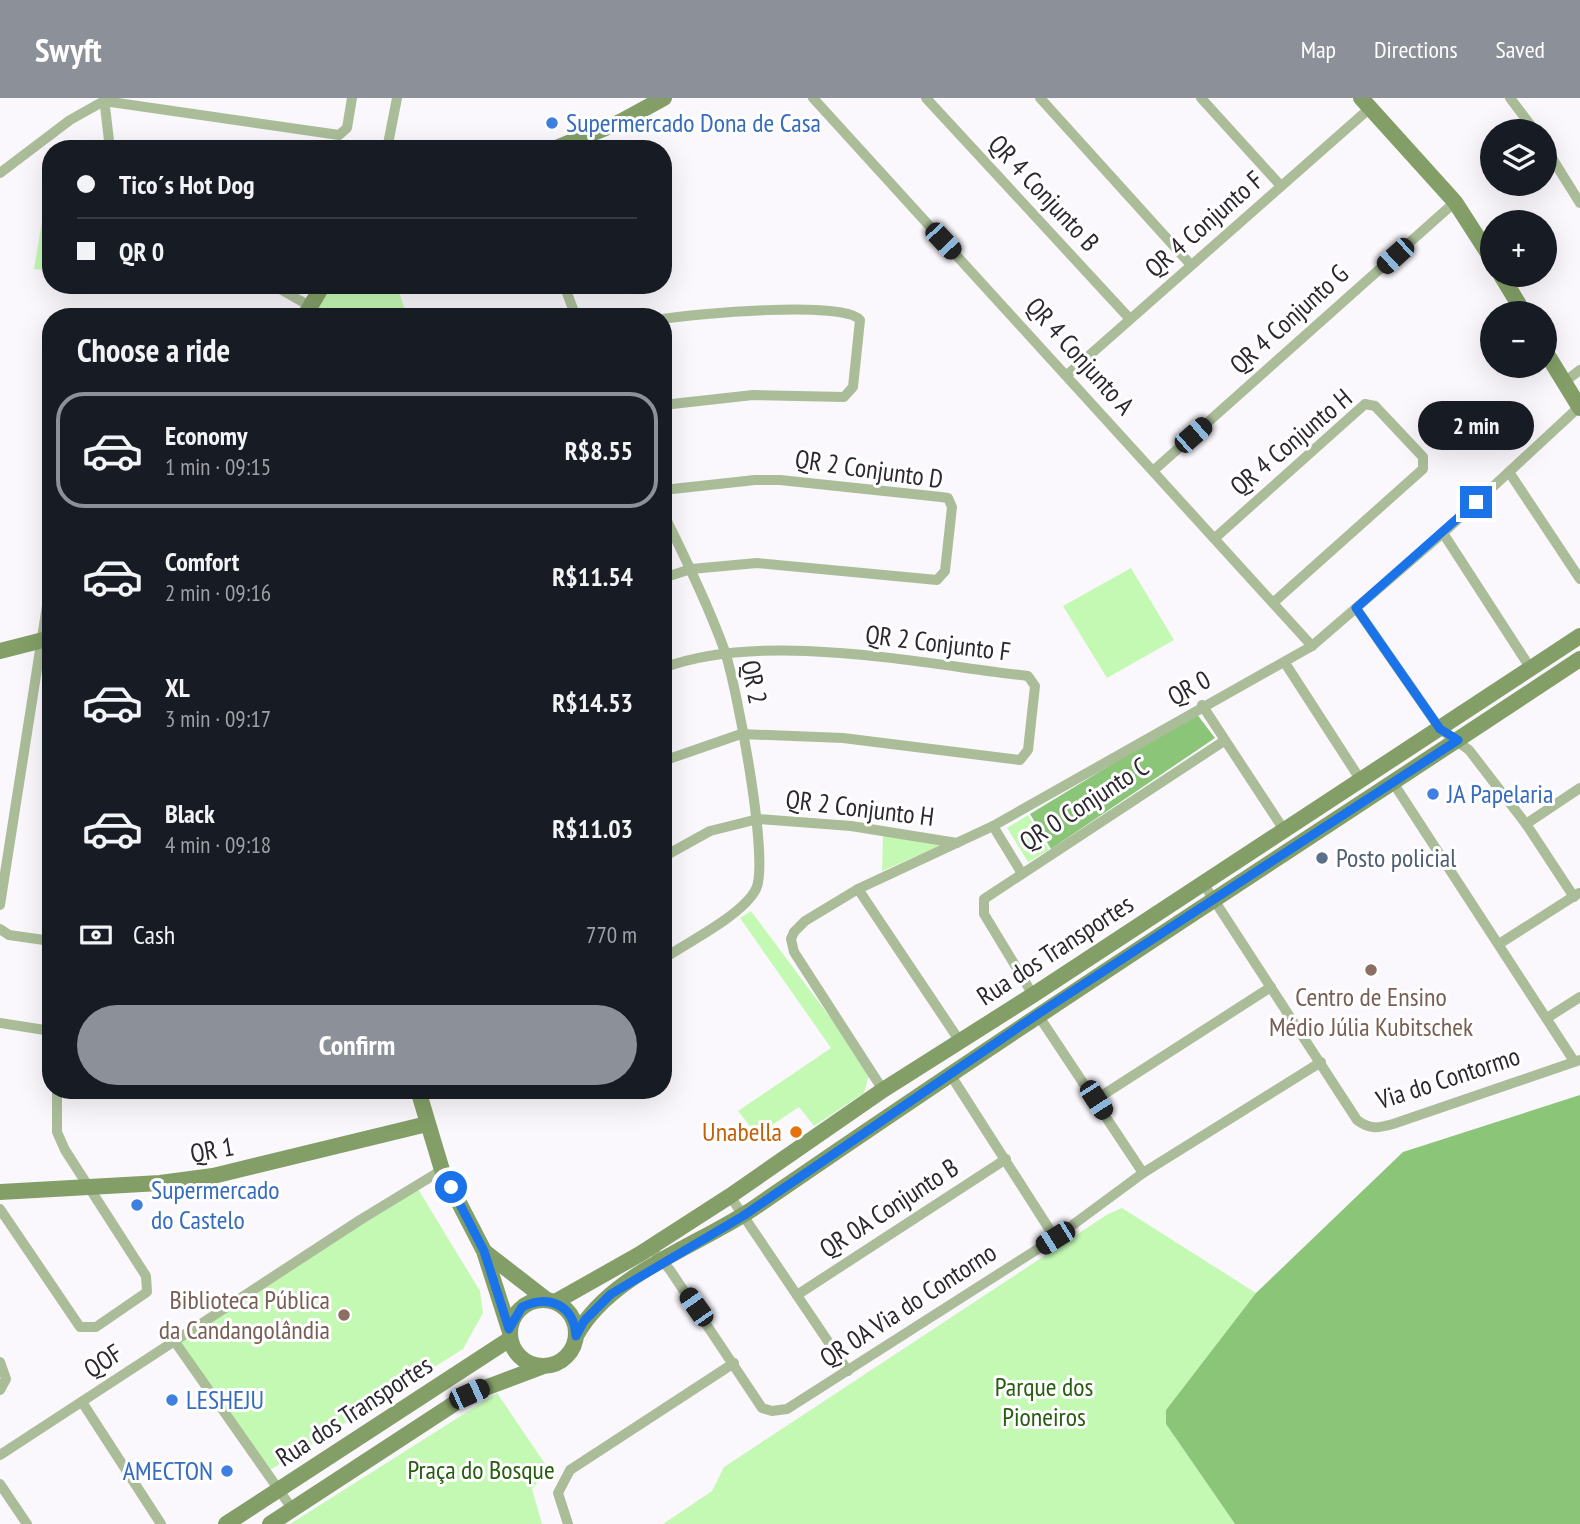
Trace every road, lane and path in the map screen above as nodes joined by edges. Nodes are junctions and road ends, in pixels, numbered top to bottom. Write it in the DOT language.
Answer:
graph roads {
  1 [pos="352,98"];
  2 [pos="397,98"];
  3 [pos="664,98"];
  4 [pos="813,98"];
  5 [pos="926,98"];
  6 [pos="1040,98"];
  7 [pos="1201,98"];
  8 [pos="1510,98"];
  9 [pos="104,100"];
  10 [pos="1366,103"];
  11 [pos="1526,119"];
  12 [pos="44,140"];
  13 [pos="109,140"];
  14 [pos="389,140"];
  15 [pos="576,140"];
  16 [pos="42,141"];
  17 [pos="1557,166"];
  18 [pos="0,173"];
  19 [pos="1281,186"];
  20 [pos="1455,202"];
  21 [pos="1580,203"];
  22 [pos="1480,241"];
  23 [pos="1191,265"];
  24 [pos="284,294"];
  25 [pos="302,308"];
  26 [pos="672,318"];
  27 [pos="1130,319"];
  28 [pos="1580,370"];
  29 [pos="1557,372"];
  30 [pos="1068,375"];
  31 [pos="1563,383"];
  32 [pos="672,404"];
  33 [pos="1580,408"];
  34 [pos="1153,471"];
  35 [pos="1509,472"];
  36 [pos="672,489"];
  37 [pos="672,531"];
  38 [pos="1443,533"];
  39 [pos="1215,538"];
  40 [pos="691,569"];
  41 [pos="672,575"];
  42 [pos="1580,579"];
  43 [pos="1274,602"];
  44 [pos="1356,608"];
  45 [pos="1580,636"];
  46 [pos="42,640"];
  47 [pos="1312,646"];
  48 [pos="0,651"];
  49 [pos="725,652"];
  50 [pos="1580,659"];
  51 [pos="42,662"];
  52 [pos="1286,663"];
  53 [pos="672,666"];
  54 [pos="1531,668"];
  55 [pos="1202,705"];
  56 [pos="1440,729"];
  57 [pos="741,734"];
  58 [pos="1458,740"];
  59 [pos="1224,741"];
  60 [pos="672,758"];
  61 [pos="1360,779"];
  62 [pos="1392,781"];
  63 [pos="1580,788"];
  64 [pos="758,819"];
  65 [pos="1526,824"];
  66 [pos="993,826"];
  67 [pos="1284,830"];
  68 [pos="957,843"];
  69 [pos="672,852"];
  70 [pos="1021,872"];
  71 [pos="1203,883"];
  72 [pos="858,889"];
  73 [pos="1577,895"];
  74 [pos="1214,901"];
  75 [pos="0,905"];
  76 [pos="0,929"];
  77 [pos="42,940"];
  78 [pos="1499,944"];
  79 [pos="672,953"];
  80 [pos="1271,986"];
  81 [pos="1033,995"];
  82 [pos="1580,997"];
  83 [pos="1038,1014"];
  84 [pos="1547,1018"];
  85 [pos="0,1023"];
  86 [pos="42,1030"];
  87 [pos="959,1040"];
  88 [pos="1577,1060"];
  89 [pos="1321,1062"];
  90 [pos="916,1068"];
  91 [pos="950,1074"];
  92 [pos="930,1087"];
  93 [pos="883,1090"];
  94 [pos="57,1099"];
  95 [pos="420,1099"];
  96 [pos="1096,1100"];
  97 [pos="427,1124"];
  98 [pos="1006,1159"];
  99 [pos="442,1170"];
  100 [pos="1143,1173"];
  101 [pos="90,1188"];
  102 [pos="0,1192"];
  103 [pos="730,1196"];
  104 [pos="0,1209"];
  105 [pos="743,1216"];
  106 [pos="1055,1238"];
  107 [pos="650,1247"];
  108 [pos="484,1251"];
  109 [pos="663,1261"];
  110 [pos="797,1295"];
  111 [pos="551,1301"];
  112 [pos="510,1334"];
  113 [pos="576,1336"];
  114 [pos="175,1342"];
  115 [pos="0,1362"];
  116 [pos="734,1363"];
  117 [pos="541,1367"];
  118 [pos="848,1371"];
  119 [pos="0,1390"];
  120 [pos="82,1402"];
  121 [pos="0,1455"];
  122 [pos="0,1484"];
  123 [pos="278,1491"];
  124 [pos="292,1510"];
  125 [pos="27,1524"];
  126 [pos="161,1524"];
  127 [pos="226,1524"];
  128 [pos="271,1524"];
  129 [pos="568,1524"];
  1 -- 9 [label="street"];
  2 -- 14 [label="street"];
  3 -- 15 [label="street"];
  4 -- 30 [label="street, QR 4 Conjunto A"];
  5 -- 27 [label="street, QR 4 Conjunto B"];
  6 -- 23 [label="street"];
  7 -- 19 [label="street"];
  8 -- 11 [label="street"];
  9 -- 12 [label="street"];
  9 -- 13 [label="street"];
  10 -- 19 [label="street, QR 4 Conjunto F"];
  10 -- 20 [label="street"];
  16 -- 18 [label="street"];
  17 -- 21 [label="street"];
  19 -- 23 [label="street, QR 4 Conjunto F"];
  20 -- 22 [label="street"];
  20 -- 34 [label="street, QR 4 Conjunto G"];
  23 -- 27 [label="street, QR 4 Conjunto F"];
  24 -- 25 [label="street"];
  26 -- 32 [label="street"];
  27 -- 30 [label="street, QR 4 Conjunto F"];
  28 -- 31 [label="street"];
  29 -- 31 [label="street"];
  30 -- 34 [label="street, QR 4 Conjunto A"];
  31 -- 33 [label="street"];
  33 -- 35 [label="street, QR 0"];
  34 -- 39 [label="street, QR 4 Conjunto A"];
  35 -- 38 [label="street, QR 0"];
  35 -- 42 [label="street"];
  36 -- 40 [label="street, QR 2 Conjunto D"];
  37 -- 40 [label="street, QR 2"];
  38 -- 44 [label="street, QR 0"];
  38 -- 54 [label="street"];
  39 -- 43 [label="street, QR 4 Conjunto A"];
  39 -- 43 [label="street, QR 4 Conjunto H"];
  40 -- 41 [label="street"];
  40 -- 49 [label="street, QR 2"];
  43 -- 47 [label="street, QR 4 Conjunto A"];
  44 -- 47 [label="street, QR 0"];
  44 -- 56 [label="street"];
  45 -- 54 [label="street, Rua dos Transportes"];
  46 -- 48 [label="street"];
  47 -- 52 [label="street, QR 0"];
  49 -- 53 [label="street"];
  49 -- 57 [label="street, QR 2"];
  49 -- 57 [label="street, QR 2 Conjunto F"];
  50 -- 58 [label="street, Rua dos Transportes"];
  51 -- 75 [label="street"];
  52 -- 55 [label="street, QR 0"];
  52 -- 61 [label="street"];
  54 -- 56 [label="street, Rua dos Transportes"];
  55 -- 59 [label="street"];
  55 -- 66 [label="street, QR 0"];
  56 -- 58 [label="street"];
  56 -- 61 [label="street, Rua dos Transportes"];
  57 -- 60 [label="street"];
  57 -- 64 [label="street, QR 2"];
  58 -- 62 [label="street, Rua dos Transportes"];
  58 -- 65 [label="street"];
  59 -- 67 [label="street"];
  59 -- 70 [label="street, QR 0 Conjunto C"];
  61 -- 67 [label="street, Rua dos Transportes"];
  62 -- 74 [label="street, Rua dos Transportes"];
  62 -- 78 [label="street"];
  63 -- 65 [label="street"];
  64 -- 68 [label="street, QR 2 Conjunto H"];
  64 -- 69 [label="street, QR 2 Conjunto H"];
  64 -- 79 [label="street, QR 2"];
  65 -- 73 [label="street"];
  66 -- 68 [label="street, QR 0"];
  66 -- 70 [label="street"];
  67 -- 71 [label="street, Rua dos Transportes"];
  68 -- 72 [label="street, QR 0"];
  70 -- 81 [label="street, QR 0 Conjunto C"];
  71 -- 74 [label="street, Via do Contormo"];
  71 -- 81 [label="street, Rua dos Transportes"];
  72 -- 87 [label="street"];
  72 -- 93 [label="street, QR 0"];
  73 -- 78 [label="street"];
  74 -- 80 [label="street, Via do Contormo"];
  74 -- 83 [label="street, Rua dos Transportes"];
  76 -- 77 [label="street"];
  78 -- 84 [label="street"];
  80 -- 89 [label="street, Via do Contormo"];
  80 -- 96 [label="street"];
  81 -- 87 [label="street, Rua dos Transportes"];
  82 -- 84 [label="street"];
  83 -- 91 [label="street, Rua dos Transportes"];
  83 -- 96 [label="street"];
  84 -- 88 [label="street"];
  85 -- 86 [label="street"];
  87 -- 90 [label="street, Rua dos Transportes"];
  88 -- 89 [label="street, Via do Contormo"];
  89 -- 100 [label="street, QR 0A Via do Contorno"];
  90 -- 92 [label="street"];
  90 -- 93 [label="street, Rua dos Transportes"];
  91 -- 92 [label="street, Rua dos Transportes"];
  91 -- 98 [label="street"];
  92 -- 105 [label="street, Rua dos Transportes"];
  93 -- 103 [label="street, Rua dos Transportes"];
  94 -- 101 [label="street"];
  95 -- 97 [label="street"];
  96 -- 100 [label="street"];
  97 -- 99 [label="street"];
  97 -- 101 [label="street, QR 1"];
  98 -- 106 [label="street"];
  98 -- 110 [label="street, QR 0A Conjunto B"];
  99 -- 108 [label="street"];
  99 -- 114 [label="street, QOF"];
  100 -- 106 [label="street, QR 0A Via do Contorno"];
  101 -- 102 [label="street, QR 1"];
  101 -- 104 [label="street"];
  103 -- 105 [label="street"];
  103 -- 107 [label="street, Rua dos Transportes"];
  105 -- 109 [label="street, Rua dos Transportes"];
  105 -- 110 [label="street"];
  106 -- 118 [label="street, QR 0A Via do Contorno"];
  107 -- 109 [label="street"];
  107 -- 111 [label="street, Rua dos Transportes"];
  108 -- 111 [label="street"];
  108 -- 112 [label="street"];
  109 -- 113 [label="street, Rua dos Transportes"];
  109 -- 116 [label="street"];
  110 -- 118 [label="street"];
  111 -- 112 [label="street"];
  111 -- 113 [label="street"];
  112 -- 117 [label="street"];
  112 -- 123 [label="street, Rua dos Transportes"];
  113 -- 117 [label="street"];
  114 -- 120 [label="street, QOF"];
  114 -- 123 [label="street"];
  115 -- 119 [label="street"];
  116 -- 118 [label="street, QR 0A Via do Contorno"];
  116 -- 129 [label="street"];
  117 -- 124 [label="street, Rua dos Transportes"];
  120 -- 121 [label="street, QOF"];
  120 -- 126 [label="street"];
  122 -- 125 [label="street"];
  123 -- 124 [label="street"];
  123 -- 127 [label="street, Rua dos Transportes"];
  124 -- 128 [label="street, Rua dos Transportes"];
}
